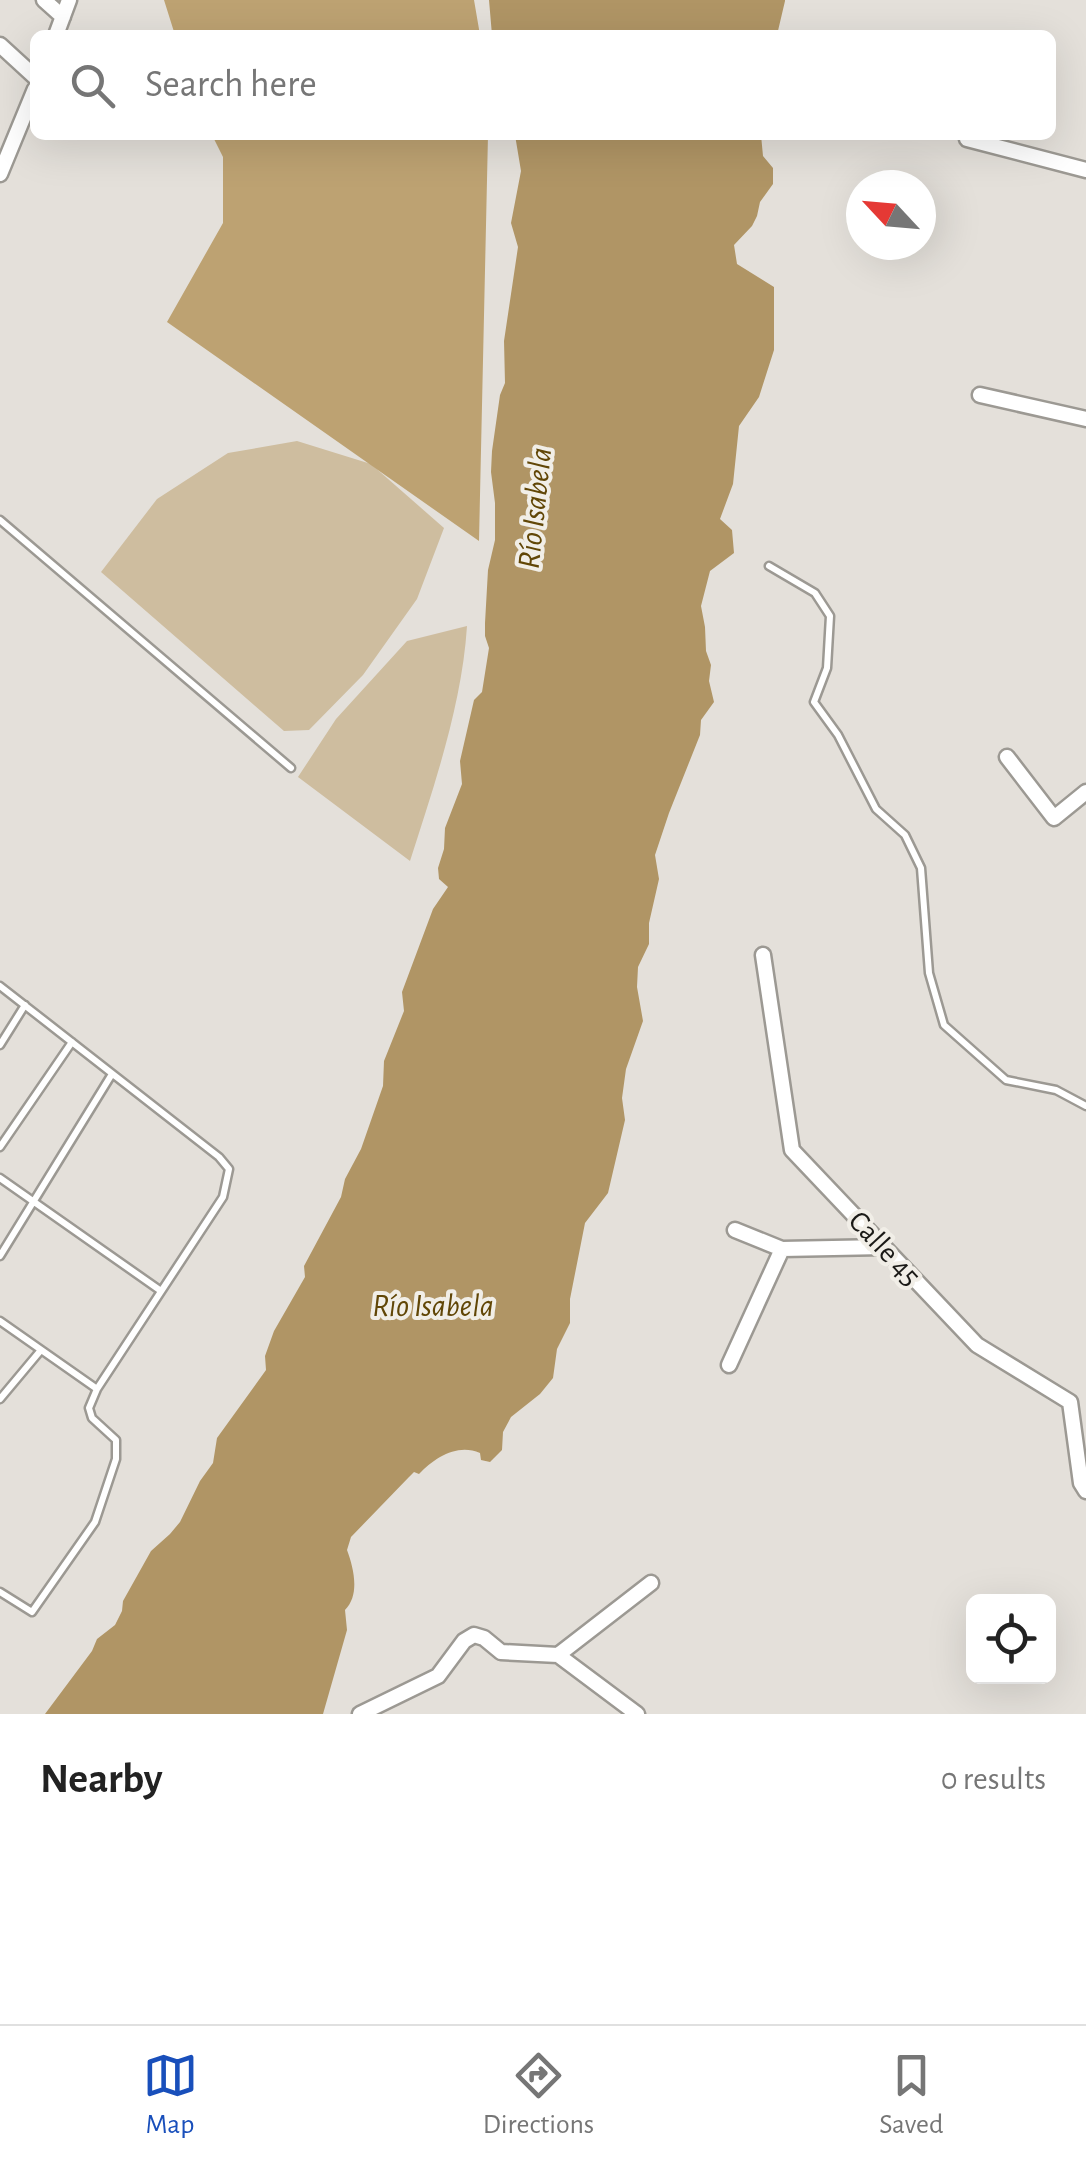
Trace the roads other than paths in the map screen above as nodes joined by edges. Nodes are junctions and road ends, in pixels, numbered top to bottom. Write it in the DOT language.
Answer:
graph roads {
  1 [pos="44,0"];
  2 [pos="69,0"];
  3 [pos="63,17"];
  4 [pos="58,30"];
  5 [pos="0,45"];
  6 [pos="30,72"];
  7 [pos="30,103"];
  8 [pos="971,140"];
  9 [pos="1,167"];
  10 [pos="1086,170"];
  11 [pos="980,395"];
  12 [pos="1086,419"];
  13 [pos="0,520"];
  14 [pos="770,566"];
  15 [pos="1007,757"];
  16 [pos="291,768"];
  17 [pos="1086,792"];
  18 [pos="763,955"];
  19 [pos="0,986"];
  20 [pos="25,1006"];
  21 [pos="72,1042"];
  22 [pos="0,1045"];
  23 [pos="112,1074"];
  24 [pos="1086,1106"];
  25 [pos="0,1148"];
  26 [pos="0,1178"];
  27 [pos="34,1200"];
  28 [pos="735,1230"];
  29 [pos="884,1247"];
  30 [pos="782,1249"];
  31 [pos="0,1256"];
  32 [pos="161,1291"];
  33 [pos="0,1321"];
  34 [pos="41,1350"];
  35 [pos="730,1365"];
  36 [pos="96,1389"];
  37 [pos="0,1399"];
  38 [pos="1086,1491"];
  39 [pos="651,1583"];
  40 [pos="0,1592"];
  41 [pos="558,1656"];
  42 [pos="403,1692"];
  43 [pos="360,1714"];
  44 [pos="393,1714"];
  45 [pos="637,1714"];
  1 -- 3 [label="street"];
  2 -- 3 [label="street"];
  3 -- 4 [label="street"];
  5 -- 6 [label="street"];
  7 -- 9 [label="street"];
  8 -- 10 [label="street"];
  11 -- 12 [label="street"];
  13 -- 16 [label="lane"];
  14 -- 24 [label="lane"];
  15 -- 17 [label="street"];
  18 -- 29 [label="street, Calle 45"];
  19 -- 20 [label="lane"];
  20 -- 21 [label="lane"];
  20 -- 22 [label="lane"];
  21 -- 23 [label="lane"];
  21 -- 25 [label="lane"];
  23 -- 27 [label="lane"];
  23 -- 32 [label="lane"];
  26 -- 27 [label="lane"];
  27 -- 31 [label="lane"];
  27 -- 32 [label="lane"];
  28 -- 30 [label="street"];
  29 -- 30 [label="street"];
  29 -- 38 [label="street, Calle 45"];
  30 -- 35 [label="street"];
  32 -- 36 [label="lane"];
  33 -- 34 [label="lane"];
  34 -- 36 [label="lane"];
  34 -- 37 [label="lane"];
  36 -- 40 [label="lane"];
  39 -- 41 [label="street"];
  41 -- 42 [label="street"];
  41 -- 45 [label="street"];
  42 -- 43 [label="street"];
  42 -- 44 [label="street"];
}
